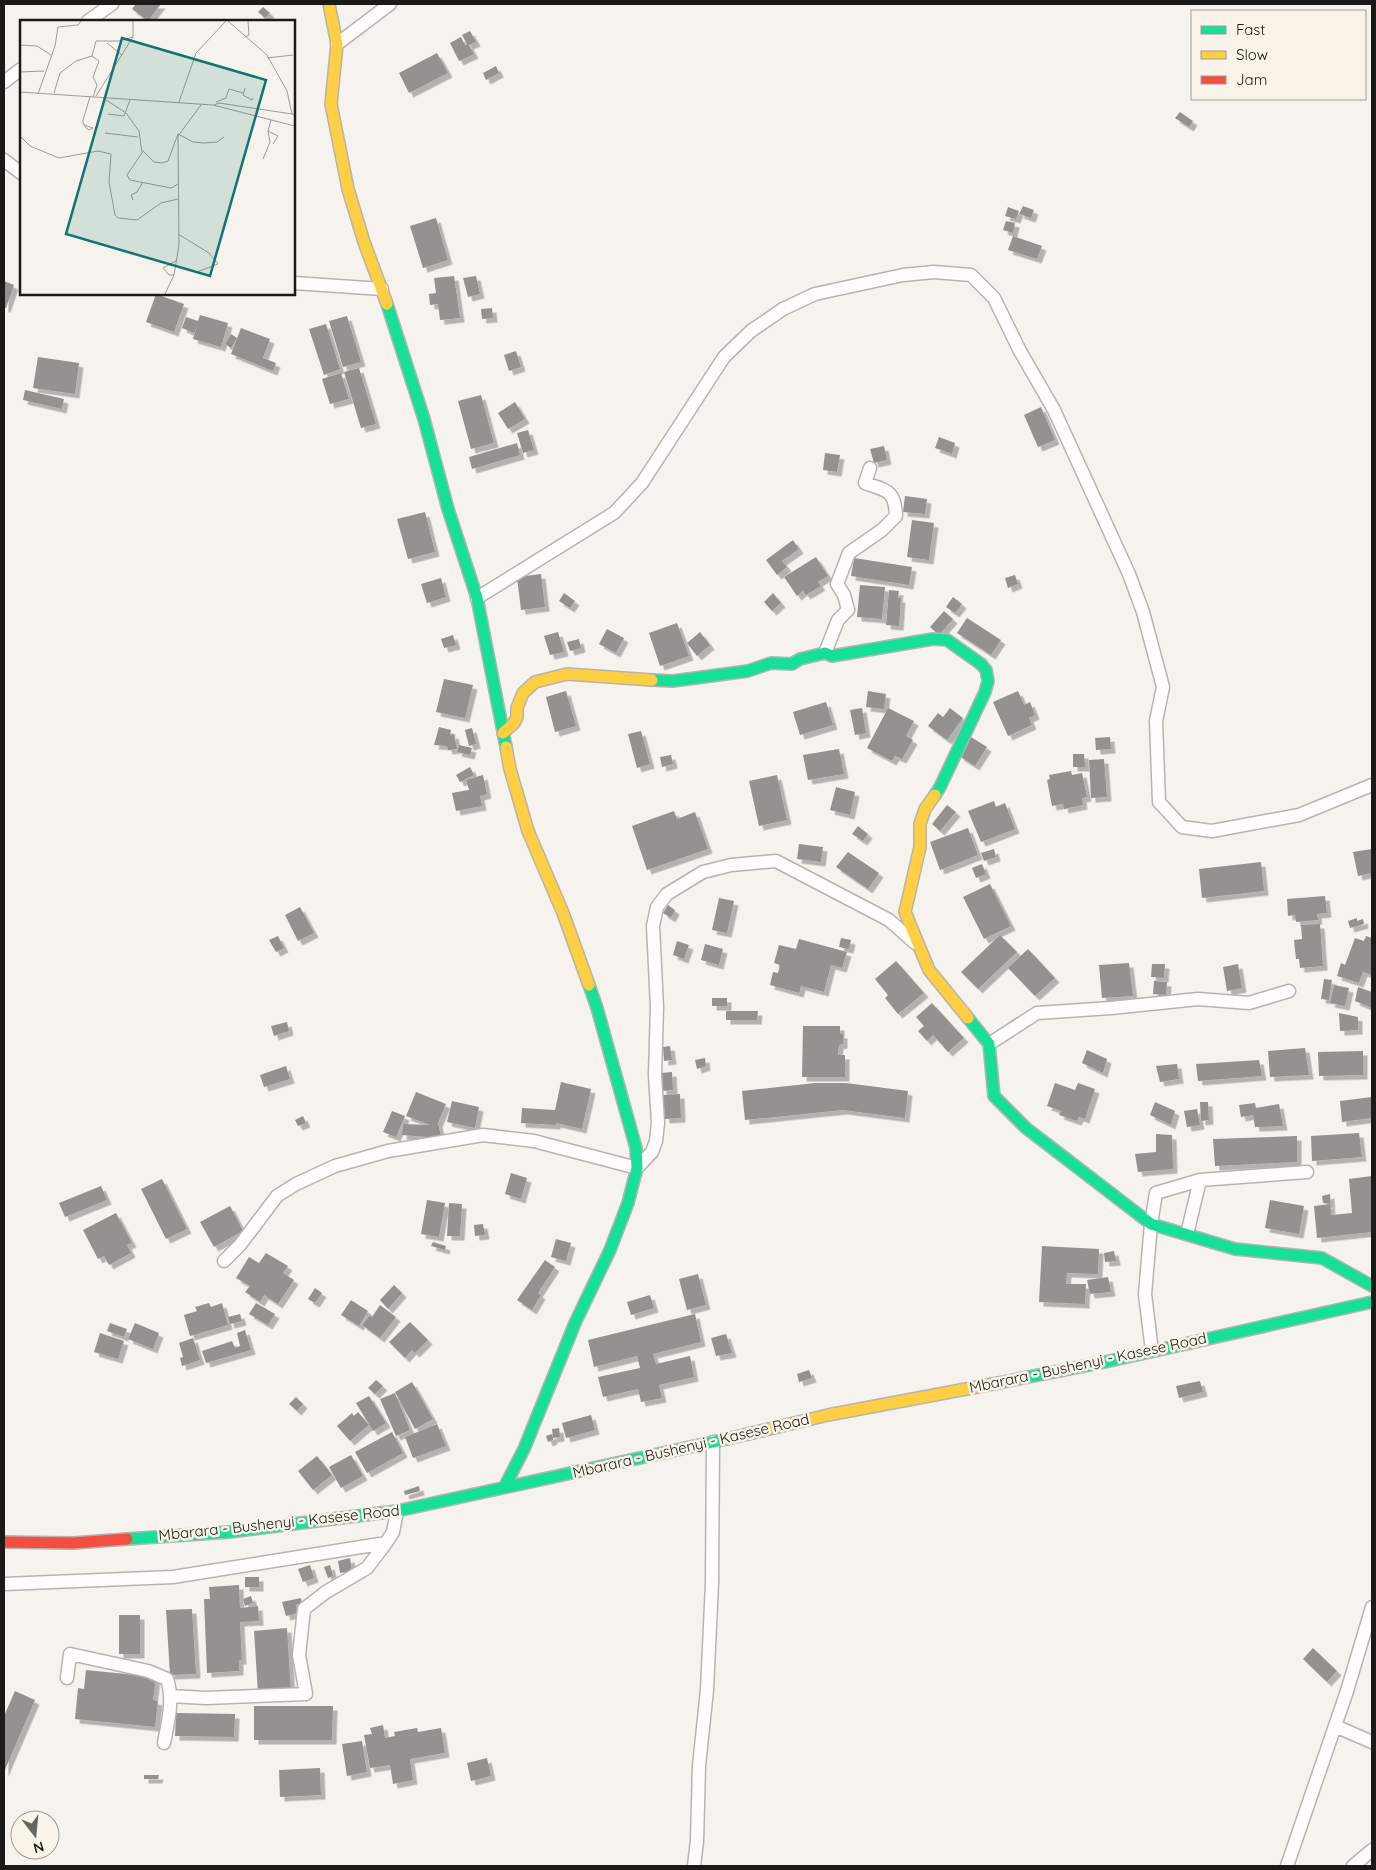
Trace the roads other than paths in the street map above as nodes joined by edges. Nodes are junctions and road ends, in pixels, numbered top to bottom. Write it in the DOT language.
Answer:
graph roads {
  1 [pos="112,4"];
  2 [pos="329,4"];
  3 [pos="390,4"];
  4 [pos="89,20"];
  5 [pos="337,44"];
  6 [pos="20,70"];
  7 [pos="4,82"];
  8 [pos="4,160"];
  9 [pos="20,172"];
  10 [pos="295,283"];
  11 [pos="382,289"];
  12 [pos="870,468"];
  13 [pos="477,598"];
  14 [pos="825,653"];
  15 [pos="503,733"];
  16 [pos="1372,785"];
  17 [pos="919,946"];
  18 [pos="1289,991"];
  19 [pos="988,1044"];
  20 [pos="637,1168"];
  21 [pos="1307,1172"];
  22 [pos="1200,1180"];
  23 [pos="1151,1224"];
  24 [pos="1187,1234"];
  25 [pos="224,1261"];
  26 [pos="1372,1286"];
  27 [pos="1372,1302"];
  28 [pos="1152,1351"];
  29 [pos="713,1442"];
  30 [pos="505,1486"];
  31 [pos="398,1511"];
  32 [pos="4,1542"];
  33 [pos="386,1543"];
  34 [pos="4,1584"];
  35 [pos="1372,1607"];
  36 [pos="67,1678"];
  37 [pos="170,1696"];
  38 [pos="1335,1726"];
  39 [pos="1372,1742"];
  40 [pos="164,1744"];
  41 [pos="1372,1850"];
  42 [pos="694,1866"];
  43 [pos="1287,1866"];
  44 [pos="1353,1866"];
  1 -- 4 [label="street"];
  2 -- 5 [label="main road"];
  3 -- 5 [label="street"];
  5 -- 11 [label="main road"];
  6 -- 7 [label="street"];
  8 -- 9 [label="street"];
  10 -- 11 [label="street"];
  11 -- 13 [label="main road"];
  12 -- 14 [label="street"];
  13 -- 15 [label="main road"];
  13 -- 16 [label="street"];
  14 -- 15 [label="main road"];
  14 -- 17 [label="main road"];
  15 -- 20 [label="main road"];
  17 -- 19 [label="main road"];
  17 -- 20 [label="street"];
  18 -- 19 [label="street"];
  19 -- 23 [label="main road"];
  20 -- 25 [label="street"];
  20 -- 30 [label="main road"];
  21 -- 22 [label="street"];
  22 -- 23 [label="street"];
  22 -- 24 [label="street"];
  23 -- 24 [label="main road"];
  23 -- 28 [label="street"];
  24 -- 26 [label="main road"];
  27 -- 28 [label="main road, Mbarara - Bushenyi - Kasese Road"];
  28 -- 29 [label="main road, Mbarara - Bushenyi - Kasese Road"];
  29 -- 30 [label="main road, Mbarara - Bushenyi - Kasese Road"];
  29 -- 42 [label="street"];
  30 -- 31 [label="main road, Mbarara - Bushenyi - Kasese Road"];
  31 -- 32 [label="main road, Mbarara - Bushenyi - Kasese Road"];
  31 -- 33 [label="street"];
  33 -- 34 [label="street"];
  33 -- 37 [label="street"];
  35 -- 38 [label="street"];
  36 -- 37 [label="street"];
  37 -- 40 [label="street"];
  38 -- 39 [label="street"];
  38 -- 43 [label="street"];
  41 -- 44 [label="street"];
}
